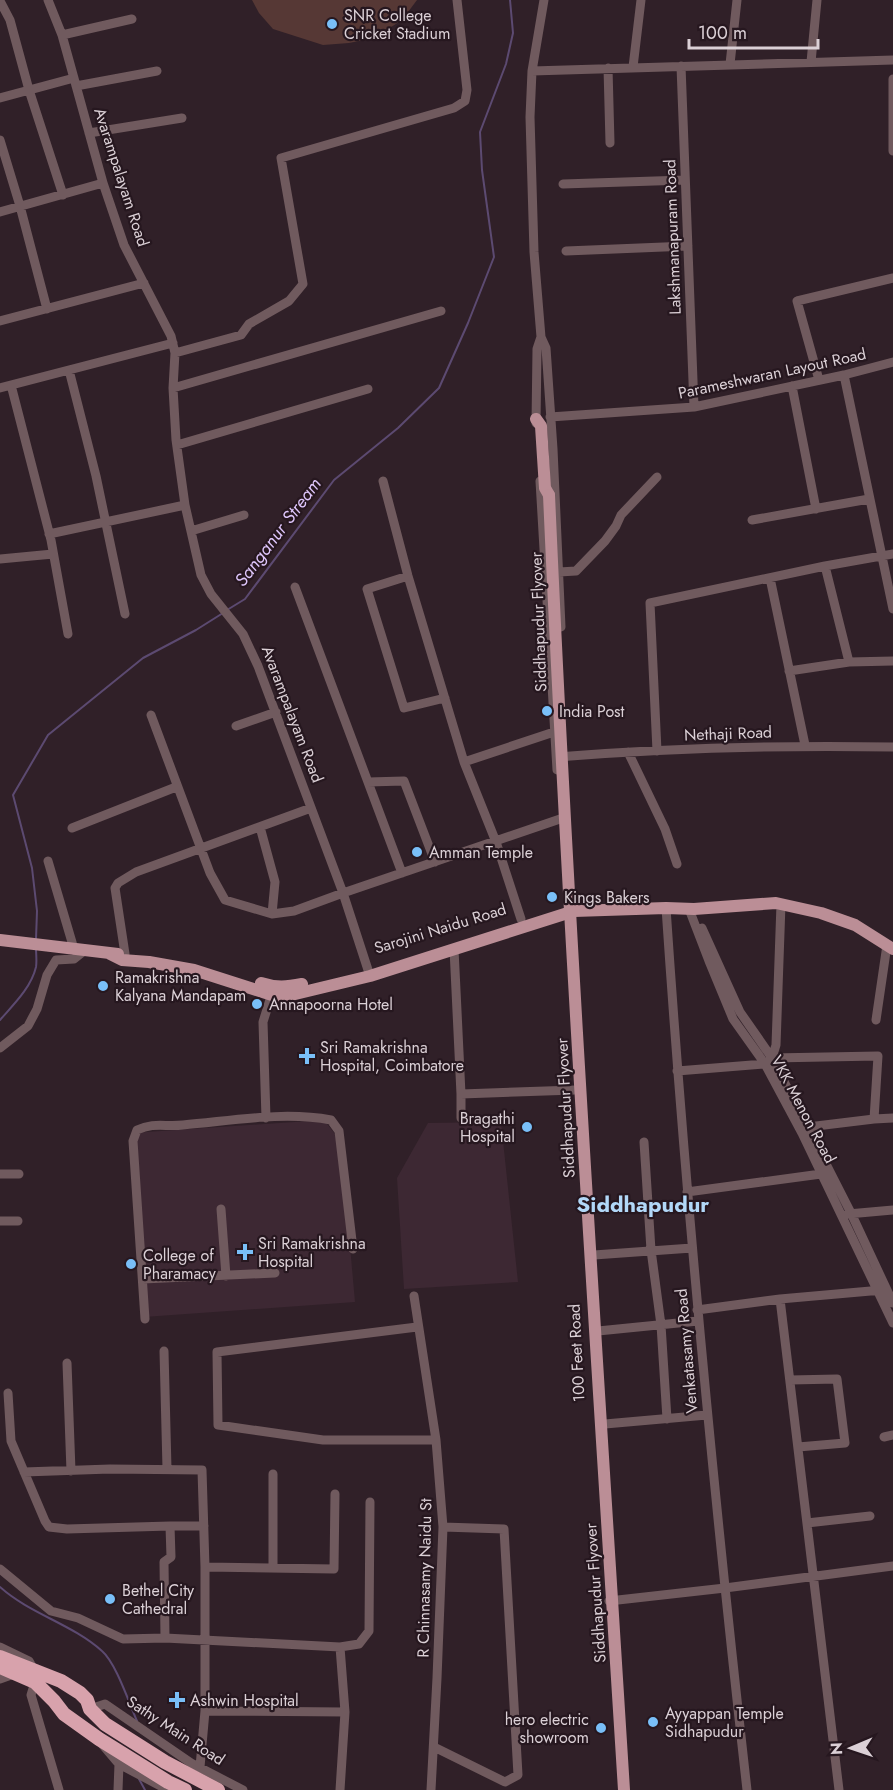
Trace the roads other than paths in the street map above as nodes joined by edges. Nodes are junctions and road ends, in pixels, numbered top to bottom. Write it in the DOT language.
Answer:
graph roads {
  1 [pos="48,0"];
  2 [pos="457,0"];
  3 [pos="544,0"];
  4 [pos="641,0"];
  5 [pos="737,0"];
  6 [pos="817,0"];
  7 [pos="0,1"];
  8 [pos="132,19"];
  9 [pos="62,35"];
  10 [pos="893,60"];
  11 [pos="811,62"];
  12 [pos="730,64"];
  13 [pos="681,66"];
  14 [pos="633,67"];
  15 [pos="608,68"];
  16 [pos="157,71"];
  17 [pos="532,71"];
  18 [pos="893,79"];
  19 [pos="75,82"];
  20 [pos="29,90"];
  21 [pos="0,98"];
  22 [pos="182,118"];
  23 [pos="89,133"];
  24 [pos="0,140"];
  25 [pos="610,143"];
  26 [pos="893,151"];
  27 [pos="685,180"];
  28 [pos="103,183"];
  29 [pos="563,184"];
  30 [pos="63,195"];
  31 [pos="20,206"];
  32 [pos="0,212"];
  33 [pos="688,246"];
  34 [pos="567,251"];
  35 [pos="892,278"];
  36 [pos="144,283"];
  37 [pos="46,309"];
  38 [pos="441,311"];
  39 [pos="0,321"];
  40 [pos="541,337"];
  41 [pos="173,343"];
  42 [pos="175,353"];
  43 [pos="893,362"];
  44 [pos="69,370"];
  45 [pos="844,375"];
  46 [pos="819,380"];
  47 [pos="11,385"];
  48 [pos="792,386"];
  49 [pos="0,388"];
  50 [pos="172,388"];
  51 [pos="368,389"];
  52 [pos="694,406"];
  53 [pos="550,417"];
  54 [pos="536,419"];
  55 [pos="552,439"];
  56 [pos="177,445"];
  57 [pos="546,463"];
  58 [pos="657,477"];
  59 [pos="383,481"];
  60 [pos="869,499"];
  61 [pos="185,506"];
  62 [pos="816,509"];
  63 [pos="244,515"];
  64 [pos="752,520"];
  65 [pos="107,522"];
  66 [pos="191,531"];
  67 [pos="49,534"];
  68 [pos="53,554"];
  69 [pos="893,554"];
  70 [pos="881,556"];
  71 [pos="0,558"];
  72 [pos="825,566"];
  73 [pos="559,572"];
  74 [pos="408,576"];
  75 [pos="770,578"];
  76 [pos="295,587"];
  77 [pos="893,609"];
  78 [pos="125,614"];
  79 [pos="68,634"];
  80 [pos="893,661"];
  81 [pos="849,662"];
  82 [pos="789,671"];
  83 [pos="445,698"];
  84 [pos="276,712"];
  85 [pos="151,715"];
  86 [pos="236,726"];
  87 [pos="554,732"];
  88 [pos="805,745"];
  89 [pos="893,747"];
  90 [pos="657,750"];
  91 [pos="628,752"];
  92 [pos="560,757"];
  93 [pos="464,762"];
  94 [pos="368,782"];
  95 [pos="176,787"];
  96 [pos="311,808"];
  97 [pos="560,819"];
  98 [pos="260,827"];
  99 [pos="72,828"];
  100 [pos="496,842"];
  101 [pos="200,847"];
  102 [pos="48,861"];
  103 [pos="435,862"];
  104 [pos="678,864"];
  105 [pos="402,873"];
  106 [pos="343,893"];
  107 [pos="782,904"];
  108 [pos="666,908"];
  109 [pos="691,909"];
  110 [pos="568,910"];
  111 [pos="272,914"];
  112 [pos="521,919"];
  113 [pos="0,940"];
  114 [pos="890,947"];
  115 [pos="454,949"];
  116 [pos="76,950"];
  117 [pos="110,954"];
  118 [pos="125,954"];
  119 [pos="369,971"];
  120 [pos="273,991"];
  121 [pos="876,1020"];
  122 [pos="0,1048"];
  123 [pos="768,1061"];
  124 [pos="677,1071"];
  125 [pos="575,1090"];
  126 [pos="461,1094"];
  127 [pos="266,1118"];
  128 [pos="461,1118"];
  129 [pos="893,1118"];
  130 [pos="874,1119"];
  131 [pos="808,1127"];
  132 [pos="644,1142"];
  133 [pos="0,1174"];
  134 [pos="19,1174"];
  135 [pos="821,1174"];
  136 [pos="687,1192"];
  137 [pos="221,1209"];
  138 [pos="893,1210"];
  139 [pos="847,1215"];
  140 [pos="0,1221"];
  141 [pos="18,1221"];
  142 [pos="692,1248"];
  143 [pos="353,1249"];
  144 [pos="651,1250"];
  145 [pos="594,1254"];
  146 [pos="275,1273"];
  147 [pos="226,1276"];
  148 [pos="143,1279"];
  149 [pos="886,1289"];
  150 [pos="414,1296"];
  151 [pos="780,1299"];
  152 [pos="893,1303"];
  153 [pos="697,1310"];
  154 [pos="145,1319"];
  155 [pos="698,1322"];
  156 [pos="893,1323"];
  157 [pos="661,1325"];
  158 [pos="417,1327"];
  159 [pos="598,1331"];
  160 [pos="164,1351"];
  161 [pos="67,1363"];
  162 [pos="790,1380"];
  163 [pos="8,1393"];
  164 [pos="707,1415"];
  165 [pos="667,1419"];
  166 [pos="605,1424"];
  167 [pos="436,1440"];
  168 [pos="798,1447"];
  169 [pos="167,1469"];
  170 [pos="71,1471"];
  171 [pos="24,1473"];
  172 [pos="273,1474"];
  173 [pos="335,1494"];
  174 [pos="370,1502"];
  175 [pos="870,1516"];
  176 [pos="807,1523"];
  177 [pos="170,1526"];
  178 [pos="204,1526"];
  179 [pos="443,1527"];
  180 [pos="893,1566"];
  181 [pos="205,1568"];
  182 [pos="273,1568"];
  183 [pos="0,1569"];
  184 [pos="813,1576"];
  185 [pos="724,1588"];
  186 [pos="612,1600"];
  187 [pos="165,1638"];
  188 [pos="206,1641"];
  189 [pos="340,1647"];
  190 [pos="1,1657"];
  191 [pos="14,1674"];
  192 [pos="35,1676"];
  193 [pos="0,1679"];
  194 [pos="73,1688"];
  195 [pos="89,1704"];
  196 [pos="58,1707"];
  197 [pos="205,1711"];
  198 [pos="345,1712"];
  199 [pos="75,1722"];
  200 [pos="99,1739"];
  201 [pos="434,1747"];
  202 [pos="124,1763"];
  203 [pos="200,1767"];
  204 [pos="59,1790"];
  205 [pos="118,1790"];
  206 [pos="168,1790"];
  207 [pos="185,1790"];
  208 [pos="218,1790"];
  209 [pos="243,1790"];
  210 [pos="340,1790"];
  211 [pos="431,1790"];
  212 [pos="622,1790"];
  213 [pos="628,1790"];
  214 [pos="747,1790"];
  215 [pos="839,1790"];
  1 -- 9 [label="street, Avarampalayam Road"];
  2 -- 42 [label="street"];
  3 -- 17 [label="street"];
  4 -- 14 [label="street"];
  5 -- 12 [label="street"];
  6 -- 11 [label="street"];
  7 -- 20 [label="street"];
  8 -- 9 [label="street"];
  9 -- 19 [label="street, Avarampalayam Road"];
  10 -- 11 [label="street"];
  11 -- 12 [label="street"];
  12 -- 13 [label="street"];
  13 -- 14 [label="street"];
  13 -- 27 [label="street, Lakshmanapuram Road"];
  14 -- 15 [label="street"];
  15 -- 17 [label="street"];
  15 -- 25 [label="street"];
  16 -- 19 [label="street"];
  17 -- 40 [label="street"];
  18 -- 26 [label="street"];
  19 -- 20 [label="street"];
  19 -- 23 [label="street, Avarampalayam Road"];
  20 -- 21 [label="street"];
  20 -- 30 [label="street"];
  22 -- 23 [label="street"];
  23 -- 28 [label="street, Avarampalayam Road"];
  24 -- 31 [label="street"];
  27 -- 29 [label="street"];
  27 -- 33 [label="street, Lakshmanapuram Road"];
  28 -- 30 [label="street"];
  28 -- 36 [label="street, Avarampalayam Road"];
  30 -- 31 [label="street"];
  31 -- 32 [label="street"];
  31 -- 37 [label="street"];
  33 -- 34 [label="street"];
  33 -- 52 [label="street, Lakshmanapuram Road"];
  35 -- 46 [label="street"];
  36 -- 37 [label="street"];
  36 -- 41 [label="street, Avarampalayam Road"];
  37 -- 39 [label="street"];
  38 -- 50 [label="street"];
  40 -- 53 [label="street"];
  40 -- 54 [label="street"];
  41 -- 42 [label="street, Avarampalayam Road"];
  41 -- 44 [label="street"];
  42 -- 50 [label="street, Avarampalayam Road"];
  43 -- 45 [label="street, Parameshwaran Layout Road"];
  44 -- 47 [label="street"];
  44 -- 65 [label="street"];
  45 -- 46 [label="street, Parameshwaran Layout Road"];
  45 -- 60 [label="street"];
  46 -- 48 [label="street, Parameshwaran Layout Road"];
  47 -- 49 [label="street"];
  47 -- 67 [label="street"];
  48 -- 52 [label="street, Parameshwaran Layout Road"];
  48 -- 62 [label="street"];
  50 -- 56 [label="street, Avarampalayam Road"];
  51 -- 56 [label="street"];
  52 -- 53 [label="street, Parameshwaran Layout Road"];
  53 -- 55 [label="street"];
  54 -- 57 [label="main road, Siddhapudur Flyover"];
  54 -- 87 [label="street"];
  55 -- 57 [label="main road, Siddhapudur Flyover"];
  55 -- 73 [label="street"];
  56 -- 61 [label="street, Avarampalayam Road"];
  57 -- 212 [label="main road, Siddhapudur Flyover, bridge"];
  58 -- 73 [label="street"];
  59 -- 74 [label="street"];
  60 -- 62 [label="street"];
  60 -- 70 [label="street"];
  61 -- 65 [label="street"];
  61 -- 66 [label="street, Avarampalayam Road"];
  62 -- 64 [label="street"];
  63 -- 66 [label="street"];
  65 -- 67 [label="street"];
  65 -- 78 [label="street"];
  66 -- 84 [label="street, Avarampalayam Road"];
  67 -- 68 [label="street"];
  68 -- 71 [label="street"];
  68 -- 79 [label="street"];
  69 -- 70 [label="street"];
  70 -- 72 [label="street"];
  70 -- 77 [label="street"];
  72 -- 75 [label="street"];
  72 -- 81 [label="street"];
  73 -- 92 [label="street"];
  74 -- 83 [label="street"];
  74 -- 83 [label="street"];
  75 -- 82 [label="street"];
  75 -- 90 [label="street"];
  76 -- 94 [label="street"];
  80 -- 81 [label="street"];
  81 -- 82 [label="street"];
  82 -- 88 [label="street"];
  83 -- 93 [label="street"];
  84 -- 86 [label="street"];
  84 -- 96 [label="street, Avarampalayam Road"];
  85 -- 95 [label="street"];
  87 -- 92 [label="street"];
  87 -- 93 [label="street"];
  88 -- 89 [label="street, Nethaji Road"];
  88 -- 90 [label="street, Nethaji Road"];
  90 -- 91 [label="street, Nethaji Road"];
  91 -- 92 [label="street, Nethaji Road"];
  91 -- 104 [label="street"];
  92 -- 97 [label="street"];
  92 -- 110 [label="street"];
  93 -- 100 [label="street"];
  94 -- 103 [label="street"];
  94 -- 105 [label="street"];
  95 -- 99 [label="street"];
  95 -- 101 [label="street"];
  96 -- 98 [label="street"];
  96 -- 106 [label="street, Avarampalayam Road"];
  97 -- 100 [label="street"];
  97 -- 110 [label="street"];
  98 -- 101 [label="street"];
  98 -- 111 [label="street"];
  100 -- 103 [label="street"];
  100 -- 112 [label="street"];
  101 -- 111 [label="street"];
  101 -- 118 [label="street"];
  102 -- 116 [label="street"];
  103 -- 105 [label="street"];
  105 -- 106 [label="street"];
  106 -- 111 [label="street"];
  106 -- 119 [label="street, Avarampalayam Road"];
  107 -- 109 [label="main road"];
  107 -- 114 [label="main road"];
  107 -- 123 [label="street"];
  108 -- 109 [label="main road"];
  108 -- 110 [label="main road"];
  108 -- 124 [label="street, Venkatasamy Road"];
  109 -- 123 [label="street, VKK Menon Road"];
  110 -- 112 [label="main road, Sarojini Naidu Road"];
  110 -- 115 [label="main road"];
  110 -- 125 [label="main road, 100 Feet Road"];
  110 -- 145 [label="main road, 100 Feet Road"];
  112 -- 119 [label="main road, Sarojini Naidu Road"];
  113 -- 116 [label="main road"];
  114 -- 121 [label="street"];
  115 -- 119 [label="main road"];
  115 -- 126 [label="street"];
  116 -- 117 [label="main road"];
  116 -- 122 [label="street"];
  117 -- 118 [label="main road"];
  117 -- 120 [label="main road"];
  118 -- 120 [label="main road"];
  119 -- 120 [label="main road"];
  120 -- 127 [label="street"];
  123 -- 124 [label="street"];
  123 -- 130 [label="street"];
  123 -- 131 [label="street, VKK Menon Road"];
  123 -- 135 [label="street, VKK Menon Road"];
  124 -- 136 [label="street, Venkatasamy Road"];
  125 -- 126 [label="street"];
  125 -- 186 [label="main road, 100 Feet Road"];
  126 -- 128 [label="street"];
  127 -- 143 [label="street"];
  127 -- 148 [label="street"];
  129 -- 130 [label="street"];
  130 -- 131 [label="street"];
  131 -- 139 [label="street, VKK Menon Road"];
  132 -- 144 [label="street"];
  133 -- 134 [label="street"];
  135 -- 136 [label="street"];
  135 -- 139 [label="street, VKK Menon Road"];
  136 -- 142 [label="street, Venkatasamy Road"];
  137 -- 147 [label="street"];
  138 -- 139 [label="street"];
  139 -- 149 [label="street, VKK Menon Road"];
  140 -- 141 [label="street"];
  142 -- 144 [label="street"];
  142 -- 153 [label="street, Venkatasamy Road"];
  144 -- 145 [label="street"];
  144 -- 157 [label="street"];
  145 -- 159 [label="main road, 100 Feet Road"];
  146 -- 147 [label="street"];
  147 -- 148 [label="street"];
  148 -- 154 [label="street"];
  149 -- 151 [label="street"];
  149 -- 152 [label="street, VKK Menon Road"];
  149 -- 156 [label="street, VKK Menon Road"];
  150 -- 158 [label="street, R Chinnasamy Naidu St"];
  151 -- 153 [label="street"];
  151 -- 162 [label="street"];
  153 -- 155 [label="street, Venkatasamy Road"];
  155 -- 157 [label="street"];
  155 -- 164 [label="street, Venkatasamy Road"];
  157 -- 159 [label="street"];
  157 -- 165 [label="street"];
  158 -- 167 [label="street, R Chinnasamy Naidu St"];
  158 -- 167 [label="street"];
  159 -- 166 [label="main road, 100 Feet Road"];
  160 -- 169 [label="street"];
  161 -- 170 [label="street"];
  162 -- 168 [label="street"];
  162 -- 168 [label="street"];
  163 -- 171 [label="street"];
  164 -- 165 [label="street"];
  164 -- 185 [label="street, Venkatasamy Road"];
  165 -- 166 [label="street"];
  166 -- 186 [label="main road, 100 Feet Road"];
  167 -- 179 [label="street, R Chinnasamy Naidu St"];
  168 -- 176 [label="street"];
  169 -- 170 [label="street"];
  169 -- 178 [label="street"];
  170 -- 171 [label="street"];
  171 -- 177 [label="street"];
  172 -- 182 [label="street"];
  173 -- 182 [label="street"];
  174 -- 189 [label="street"];
  175 -- 176 [label="street"];
  176 -- 184 [label="street"];
  177 -- 178 [label="street"];
  177 -- 187 [label="street"];
  178 -- 181 [label="street"];
  179 -- 201 [label="street, R Chinnasamy Naidu St"];
  179 -- 201 [label="street"];
  180 -- 184 [label="street"];
  181 -- 182 [label="street"];
  181 -- 188 [label="street"];
  183 -- 187 [label="street"];
  184 -- 185 [label="street"];
  184 -- 215 [label="street"];
  185 -- 186 [label="street"];
  185 -- 214 [label="street, Venkatasamy Road"];
  186 -- 212 [label="main road, 100 Feet Road"];
  186 -- 213 [label="main road, 100 Feet Road"];
  187 -- 188 [label="street"];
  188 -- 189 [label="street"];
  188 -- 197 [label="street"];
  189 -- 198 [label="street"];
  190 -- 191 [label="highway"];
  190 -- 192 [label="highway"];
  191 -- 192 [label="highway"];
  191 -- 193 [label="street"];
  192 -- 194 [label="highway"];
  192 -- 196 [label="highway"];
  192 -- 204 [label="street"];
  194 -- 195 [label="highway"];
  194 -- 196 [label="highway"];
  195 -- 199 [label="highway"];
  195 -- 203 [label="street, Sathy Main Road"];
  195 -- 208 [label="highway"];
  196 -- 199 [label="highway"];
  197 -- 198 [label="street"];
  197 -- 203 [label="street"];
  198 -- 210 [label="street"];
  199 -- 200 [label="highway"];
  200 -- 202 [label="highway"];
  200 -- 202 [label="street"];
  201 -- 211 [label="street, R Chinnasamy Naidu St"];
  202 -- 205 [label="street"];
  202 -- 206 [label="street"];
  202 -- 207 [label="highway"];
  203 -- 209 [label="street, Sathy Main Road"];
}
